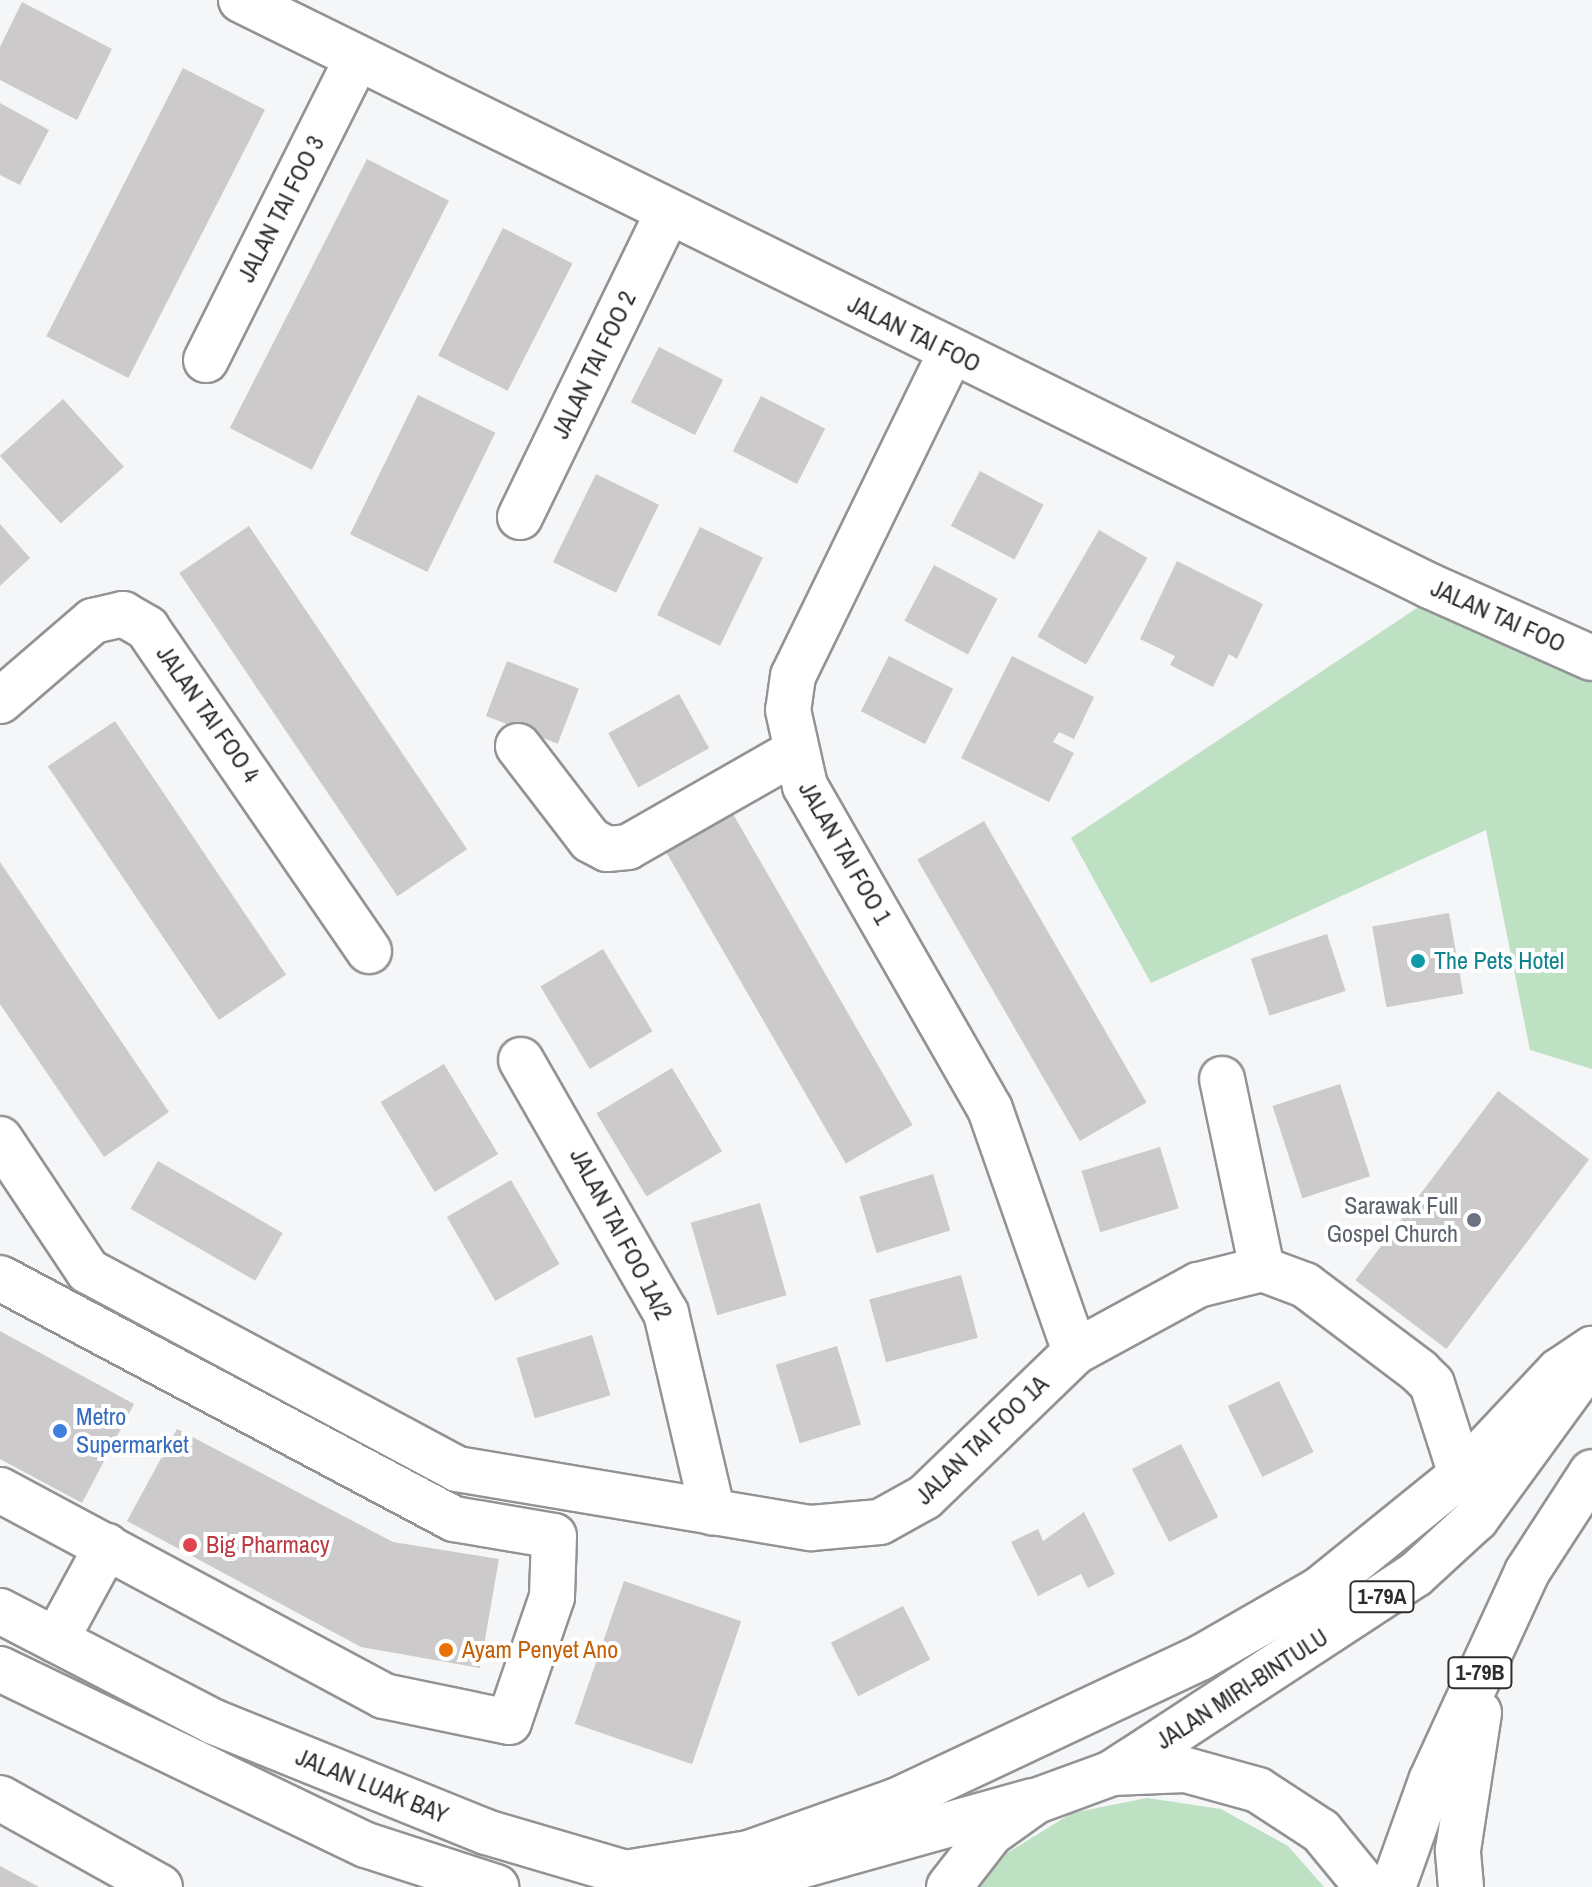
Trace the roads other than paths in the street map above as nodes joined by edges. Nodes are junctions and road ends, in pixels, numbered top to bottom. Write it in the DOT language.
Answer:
graph roads {
  1 [pos="241,0"];
  2 [pos="357,58"];
  3 [pos="668,212"];
  4 [pos="951,352"];
  5 [pos="206,360"];
  6 [pos="520,517"];
  7 [pos="1592,658"];
  8 [pos="0,701"];
  9 [pos="518,746"];
  10 [pos="793,753"];
  11 [pos="369,951"];
  12 [pos="521,1060"];
  13 [pos="1222,1079"];
  14 [pos="0,1139"];
  15 [pos="1262,1269"];
  16 [pos="0,1278"];
  17 [pos="1592,1349"];
  18 [pos="1075,1352"];
  19 [pos="1592,1356"];
  20 [pos="1592,1472"];
  21 [pos="1461,1475"];
  22 [pos="563,1486"];
  23 [pos="0,1490"];
  24 [pos="713,1513"];
  25 [pos="554,1536"];
  26 [pos="107,1546"];
  27 [pos="0,1611"];
  28 [pos="56,1640"];
  29 [pos="1490,1652"];
  30 [pos="0,1669"];
  31 [pos="1112,1773"];
  32 [pos="0,1798"];
  33 [pos="1036,1801"];
  34 [pos="625,1873"];
  35 [pos="160,1887"];
  36 [pos="496,1887"];
  37 [pos="949,1887"];
  38 [pos="1367,1887"];
  39 [pos="1393,1887"];
  40 [pos="1461,1887"];
  1 -- 2 [label="main road, JALAN TAI FOO"];
  2 -- 3 [label="main road, JALAN TAI FOO"];
  2 -- 5 [label="main road, JALAN TAI FOO 3"];
  3 -- 4 [label="main road, JALAN TAI FOO"];
  3 -- 6 [label="main road, JALAN TAI FOO 2"];
  4 -- 7 [label="main road, JALAN TAI FOO"];
  4 -- 10 [label="main road, JALAN TAI FOO 1"];
  8 -- 11 [label="main road, JALAN TAI FOO 4"];
  9 -- 10 [label="main road"];
  10 -- 18 [label="main road, JALAN TAI FOO 1"];
  12 -- 24 [label="main road, JALAN TAI FOO 1A/2"];
  13 -- 15 [label="main road"];
  14 -- 22 [label="main road, JALAN TAI FOO 1A"];
  15 -- 18 [label="main road, JALAN TAI FOO 1A"];
  15 -- 21 [label="main road"];
  16 -- 25 [label="main road"];
  17 -- 21 [label="main road"];
  18 -- 24 [label="main road, JALAN TAI FOO 1A"];
  19 -- 31 [label="main road, JALAN MIRI-BINTULU / 1-79A"];
  20 -- 29 [label="main road, 1-79B"];
  21 -- 34 [label="main road"];
  22 -- 24 [label="main road, JALAN TAI FOO 1A"];
  22 -- 25 [label="main road"];
  23 -- 26 [label="main road"];
  25 -- 26 [label="main road"];
  26 -- 28 [label="main road"];
  27 -- 28 [label="main road, JALAN LUAK BAY"];
  28 -- 34 [label="main road, JALAN LUAK BAY"];
  29 -- 39 [label="main road, 1-79B"];
  29 -- 40 [label="main road"];
  30 -- 36 [label="main road"];
  31 -- 33 [label="main road"];
  31 -- 38 [label="main road"];
  32 -- 35 [label="main road"];
  33 -- 34 [label="main road, JALAN LUAK BAY"];
  33 -- 37 [label="main road"];
}
